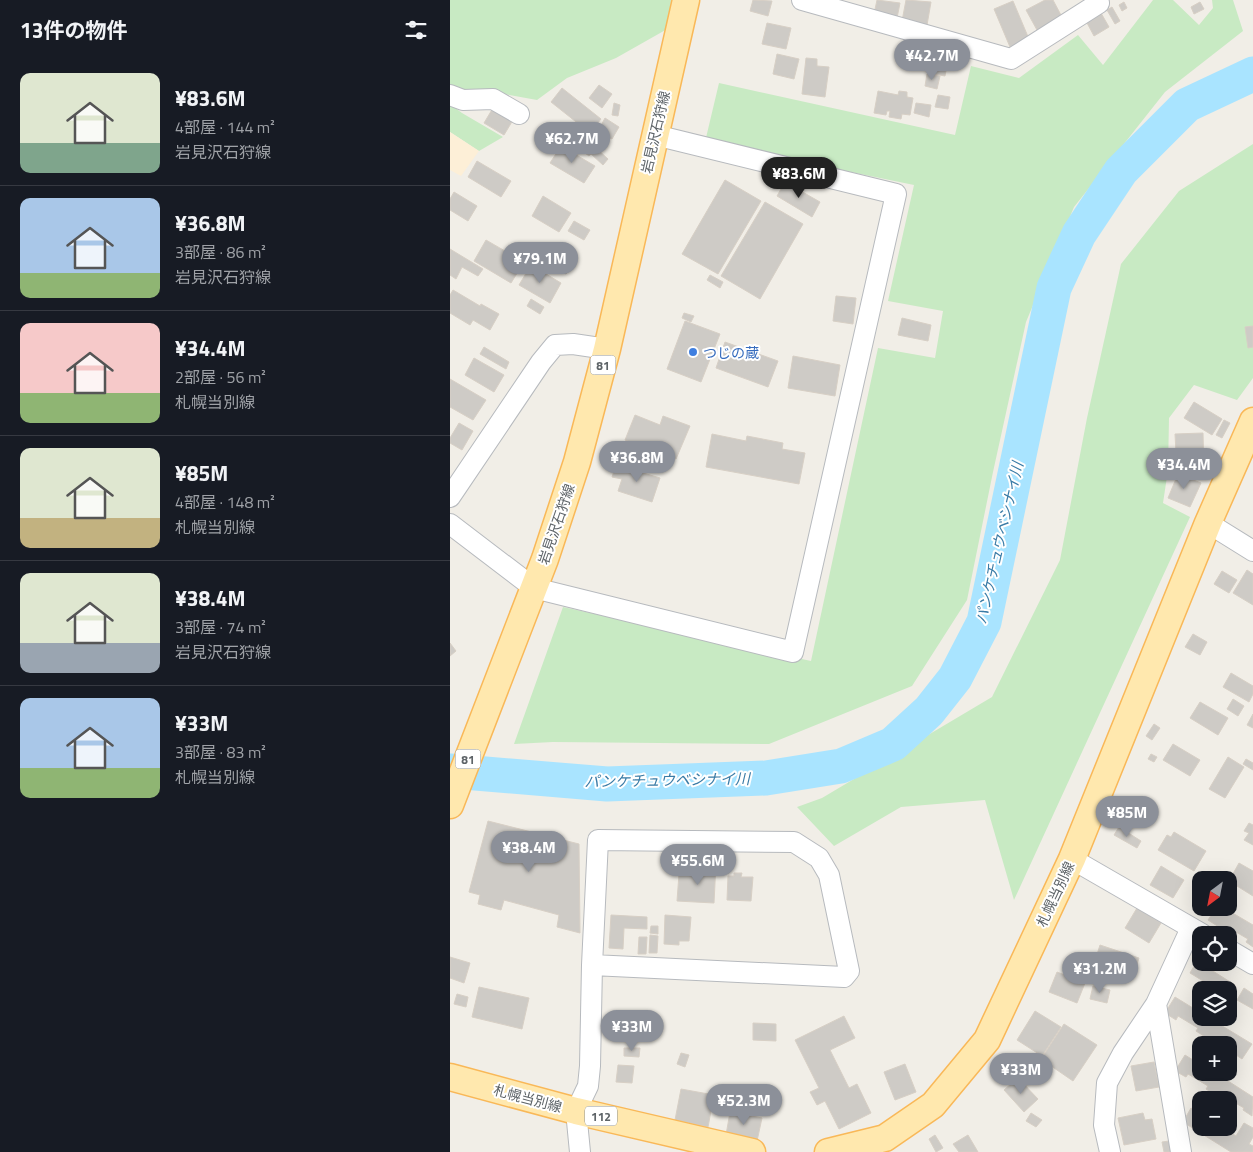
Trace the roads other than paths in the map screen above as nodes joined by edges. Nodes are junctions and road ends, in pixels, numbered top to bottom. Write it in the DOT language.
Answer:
graph roads {
  1 [pos="802,0"];
  2 [pos="689,1"];
  3 [pos="1099,3"];
  4 [pos="450,95"];
  5 [pos="519,114"];
  6 [pos="655,134"];
  7 [pos="607,349"];
  8 [pos="1253,420"];
  9 [pos="450,497"];
  10 [pos="1208,523"];
  11 [pos="450,524"];
  12 [pos="1253,551"];
  13 [pos="534,588"];
  14 [pos="451,803"];
  15 [pos="1072,859"];
  16 [pos="1192,929"];
  17 [pos="1192,942"];
  18 [pos="1237,955"];
  19 [pos="592,964"];
  20 [pos="1253,964"];
  21 [pos="1156,1004"];
  22 [pos="450,1077"];
  23 [pos="576,1111"];
  24 [pos="580,1152"];
  25 [pos="752,1152"];
  26 [pos="828,1152"];
  27 [pos="1110,1152"];
  28 [pos="1181,1152"];
  1 -- 3 [label="street"];
  2 -- 6 [label="main road, 岩見沢石狩線 / 81"];
  4 -- 5 [label="street"];
  6 -- 7 [label="main road, 岩見沢石狩線 / 81"];
  6 -- 13 [label="street"];
  7 -- 9 [label="street"];
  7 -- 13 [label="main road, 岩見沢石狩線 / 81"];
  8 -- 10 [label="main road, 札幌当別線"];
  10 -- 12 [label="street"];
  10 -- 15 [label="main road, 札幌当別線"];
  11 -- 13 [label="street"];
  13 -- 14 [label="main road, 岩見沢石狩線 / 81"];
  15 -- 16 [label="street"];
  15 -- 26 [label="main road, 札幌当別線"];
  17 -- 21 [label="street"];
  18 -- 20 [label="street"];
  19 -- 19 [label="street"];
  19 -- 23 [label="street"];
  21 -- 27 [label="street"];
  21 -- 28 [label="street"];
  22 -- 23 [label="main road, 札幌当別線 / 112"];
  23 -- 24 [label="street"];
  23 -- 25 [label="main road, 札幌当別線 / 112"];
}
